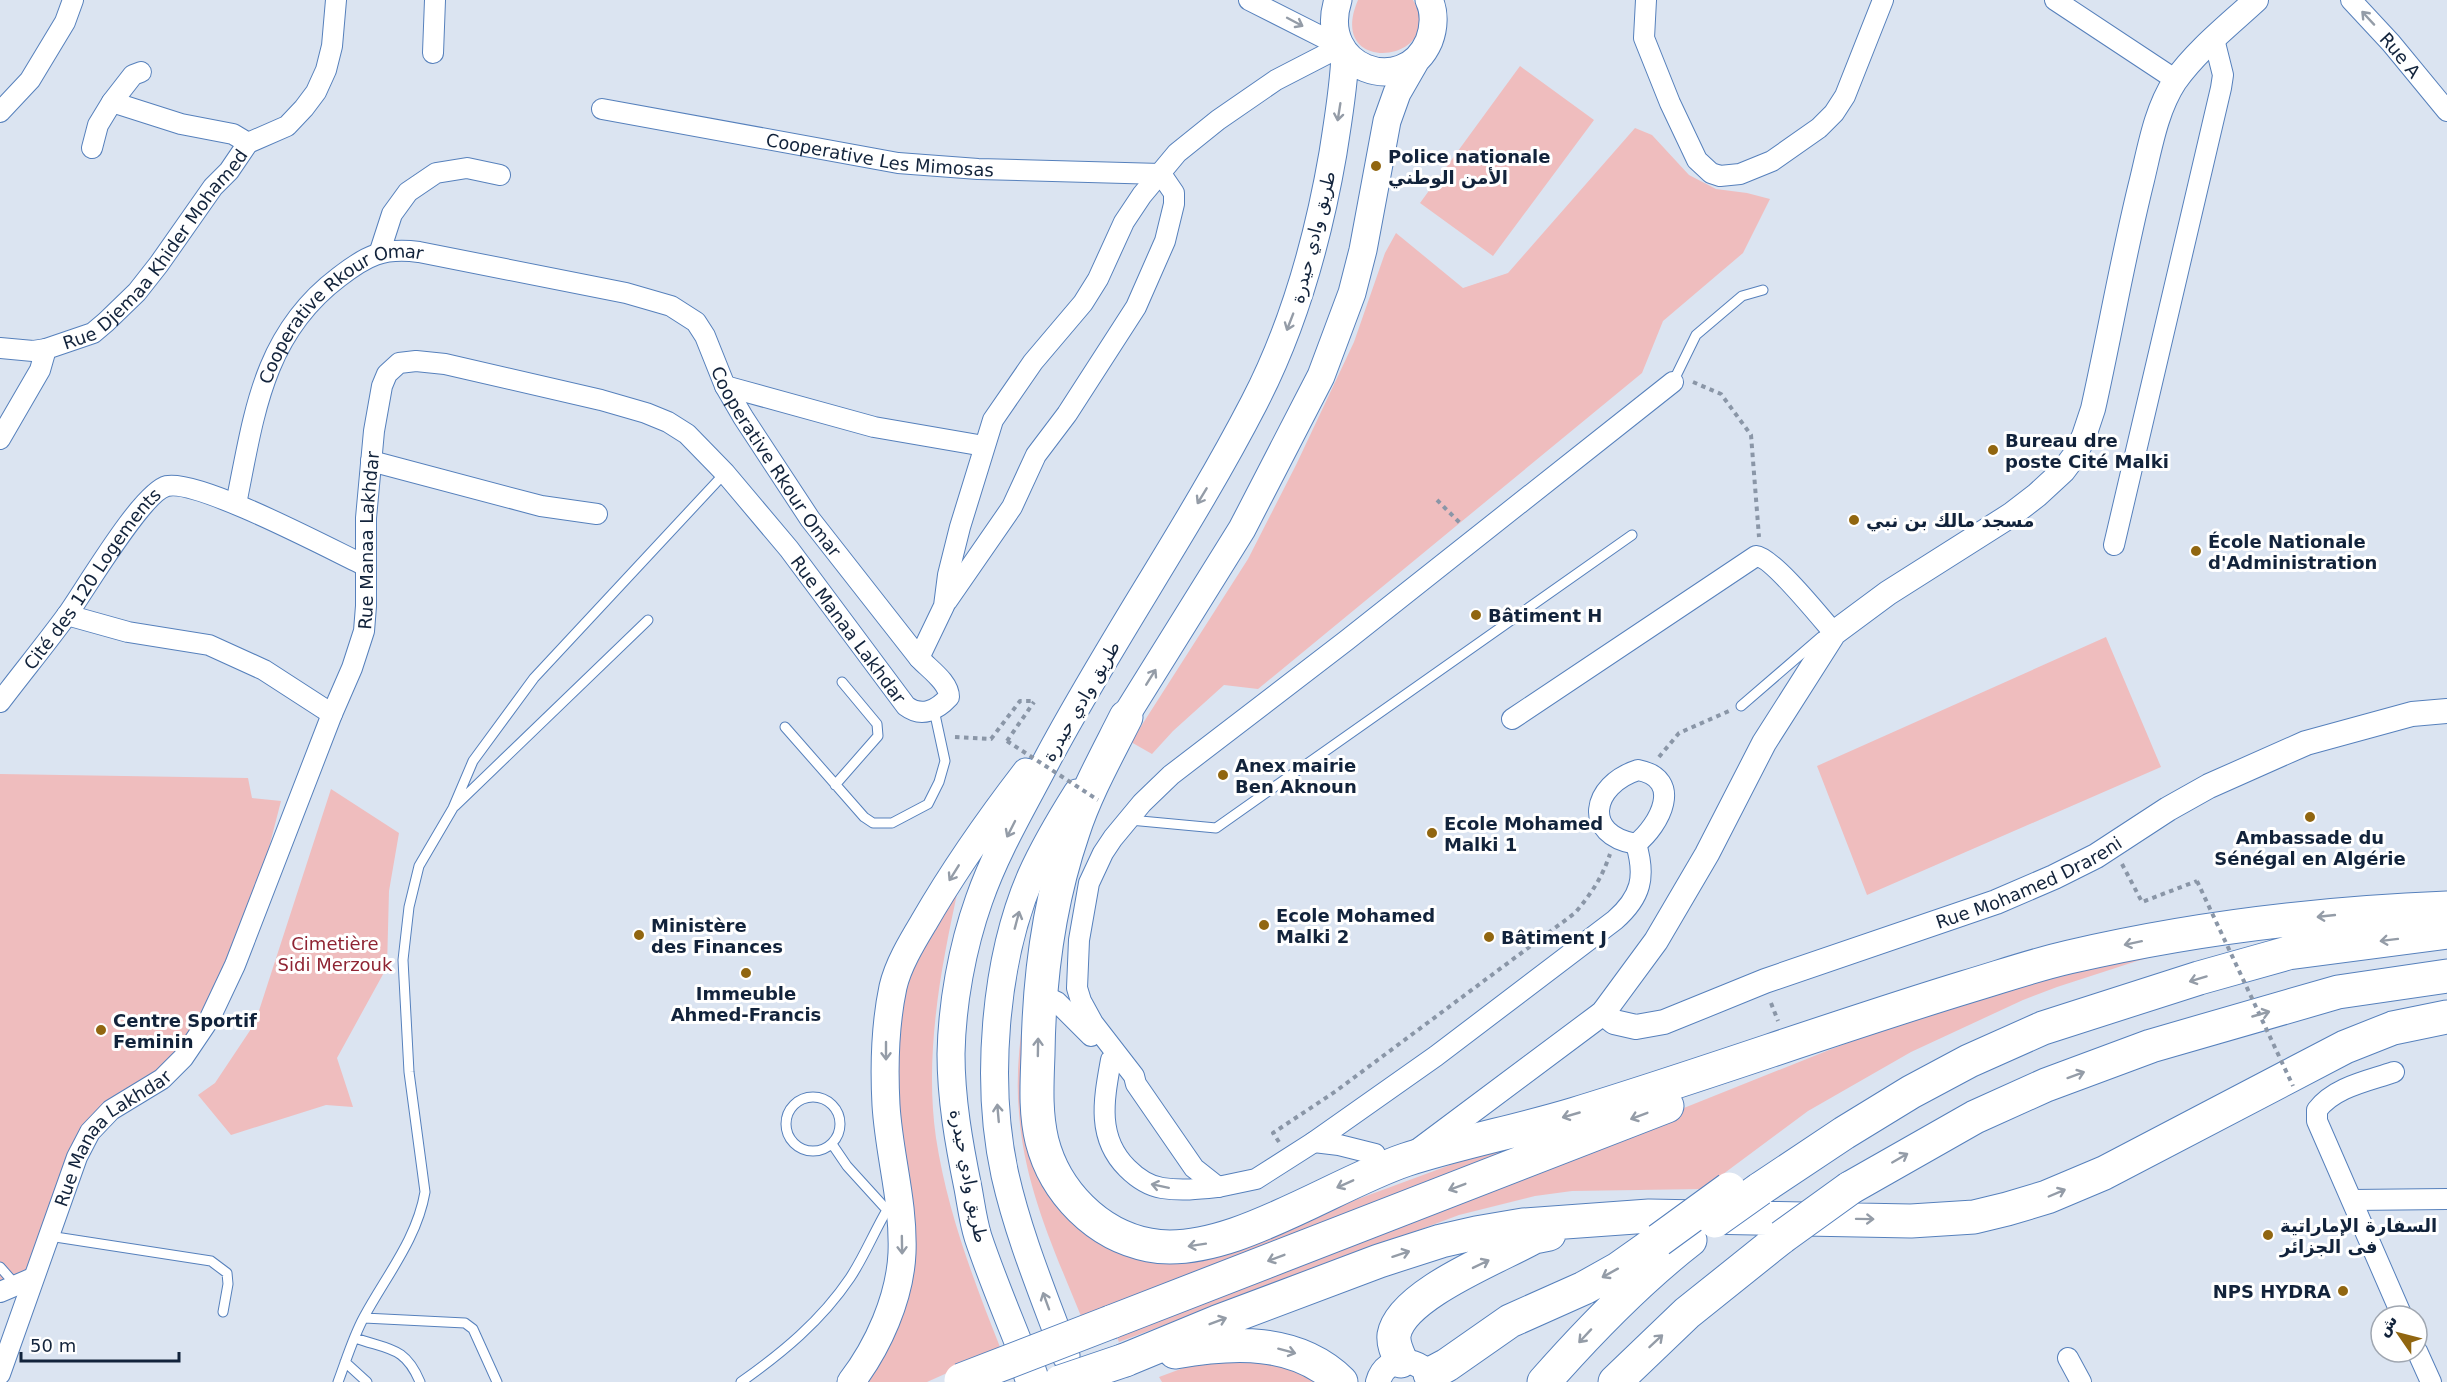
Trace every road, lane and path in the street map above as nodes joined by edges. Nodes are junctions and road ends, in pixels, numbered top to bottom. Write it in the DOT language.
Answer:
graph roads {
  1 [pos="74,0"];
  2 [pos="336,0"];
  3 [pos="435,0"];
  4 [pos="1249,0"];
  5 [pos="1338,0"];
  6 [pos="1429,0"];
  7 [pos="1646,0"];
  8 [pos="1883,0"];
  9 [pos="2055,0"];
  10 [pos="2256,0"];
  11 [pos="2351,0"];
  12 [pos="2082,6"];
  13 [pos="2214,39"];
  14 [pos="1342,49"];
  15 [pos="433,53"];
  16 [pos="1416,60"];
  17 [pos="141,72"];
  18 [pos="2176,80"];
  19 [pos="112,102"];
  20 [pos="602,109"];
  21 [pos="2447,111"];
  22 [pos="0,112"];
  23 [pos="248,143"];
  24 [pos="92,148"];
  25 [pos="1161,174"];
  26 [pos="500,175"];
  27 [pos="380,252"];
  28 [pos="1763,291"];
  29 [pos="0,348"];
  30 [pos="46,349"];
  31 [pos="1673,382"];
  32 [pos="725,386"];
  33 [pos="0,439"];
  34 [pos="984,446"];
  35 [pos="371,461"];
  36 [pos="725,473"];
  37 [pos="1437,500"];
  38 [pos="236,504"];
  39 [pos="597,514"];
  40 [pos="1632,535"];
  41 [pos="1474,538"];
  42 [pos="2114,545"];
  43 [pos="1761,556"];
  44 [pos="366,566"];
  45 [pos="944,606"];
  46 [pos="66,615"];
  47 [pos="648,620"];
  48 [pos="1832,631"];
  49 [pos="919,658"];
  50 [pos="842,682"];
  51 [pos="0,702"];
  52 [pos="1741,706"];
  53 [pos="1075,707"];
  54 [pos="934,710"];
  55 [pos="2447,711"];
  56 [pos="332,714"];
  57 [pos="1126,717"];
  58 [pos="1512,719"];
  59 [pos="784,727"];
  60 [pos="939,736"];
  61 [pos="1648,772"];
  62 [pos="835,785"];
  63 [pos="1098,800"];
  64 [pos="453,808"];
  65 [pos="1127,820"];
  66 [pos="1616,837"];
  67 [pos="1636,844"];
  68 [pos="2113,845"];
  69 [pos="2447,908"];
  70 [pos="2447,932"];
  71 [pos="2447,976"];
  72 [pos="1040,994"];
  73 [pos="1927,999"];
  74 [pos="1603,1013"];
  75 [pos="2447,1017"];
  76 [pos="1112,1060"];
  77 [pos="2394,1072"];
  78 [pos="1136,1084"];
  79 [pos="2293,1086"];
  80 [pos="1314,1142"];
  81 [pos="832,1144"];
  82 [pos="1290,1157"];
  83 [pos="1394,1164"];
  84 [pos="1218,1187"];
  85 [pos="2447,1199"];
  86 [pos="2352,1200"];
  87 [pos="894,1205"];
  88 [pos="1619,1217"];
  89 [pos="49,1236"];
  90 [pos="1674,1240"];
  91 [pos="0,1267"];
  92 [pos="16,1285"];
  93 [pos="2397,1304"];
  94 [pos="224,1312"];
  95 [pos="364,1317"];
  96 [pos="355,1338"];
  97 [pos="2068,1358"];
  98 [pos="1125,1360"];
  99 [pos="345,1362"];
  100 [pos="2423,1364"];
  101 [pos="0,1374"];
  102 [pos="1071,1375"];
  103 [pos="1411,1375"];
  104 [pos="1031,1378"];
  105 [pos="958,1381"];
  106 [pos="338,1382"];
  107 [pos="367,1382"];
  108 [pos="420,1382"];
  109 [pos="497,1382"];
  110 [pos="741,1382"];
  111 [pos="851,1382"];
  112 [pos="1341,1382"];
  113 [pos="1544,1382"];
  114 [pos="1615,1382"];
  115 [pos="2081,1382"];
  116 [pos="2431,1382"];
  1 -- 22 [label="street"];
  2 -- 23 [label="street, Rue Djemaa Khider Mohamed"];
  3 -- 15 [label="street"];
  4 -- 14 [label="street, one-way"];
  5 -- 14 [label="main road, طريق وادي حيدرة"];
  6 -- 16 [label="main road, طريق وادي حيدرة"];
  7 -- 8 [label="street"];
  9 -- 12 [label="street"];
  10 -- 13 [label="street"];
  21 -- 11 [label="street, Rue A, one-way"];
  12 -- 18 [label="street"];
  13 -- 18 [label="street"];
  13 -- 42 [label="street"];
  14 -- 16 [label="main road"];
  14 -- 25 [label="street"];
  14 -- 53 [label="main road, طريق وادي حيدرة, one-way"];
  57 -- 16 [label="main road, طريق وادي حيدرة, one-way"];
  17 -- 19 [label="street"];
  18 -- 48 [label="street"];
  19 -- 23 [label="street"];
  19 -- 24 [label="street"];
  20 -- 25 [label="street, Cooperative Les Mimosas"];
  23 -- 30 [label="street, Rue Djemaa Khider Mohamed"];
  25 -- 34 [label="street"];
  25 -- 45 [label="street"];
  26 -- 27 [label="street"];
  27 -- 32 [label="street, Cooperative Rkour Omar"];
  27 -- 38 [label="street, Cooperative Rkour Omar"];
  28 -- 31 [label="lane"];
  29 -- 30 [label="street"];
  30 -- 33 [label="street, Rue Djemaa Khider Mohamed"];
  31 -- 41 [label="street"];
  31 -- 43 [label="path"];
  32 -- 34 [label="street"];
  32 -- 49 [label="street, Cooperative Rkour Omar"];
  34 -- 45 [label="street"];
  35 -- 36 [label="street, Rue Manaa Lakhdar"];
  35 -- 39 [label="street"];
  35 -- 44 [label="street, Rue Manaa Lakhdar"];
  36 -- 54 [label="street, Rue Manaa Lakhdar"];
  36 -- 64 [label="lane"];
  37 -- 41 [label="path"];
  38 -- 44 [label="street, Cité des 120 Logements"];
  38 -- 46 [label="street, Cité des 120 Logements"];
  40 -- 65 [label="lane"];
  41 -- 65 [label="street"];
  43 -- 48 [label="street"];
  43 -- 58 [label="street"];
  44 -- 56 [label="street, Rue Manaa Lakhdar"];
  45 -- 49 [label="street"];
  46 -- 51 [label="street, Cité des 120 Logements"];
  46 -- 56 [label="street"];
  47 -- 64 [label="lane"];
  48 -- 52 [label="lane"];
  48 -- 74 [label="street"];
  49 -- 54 [label="street"];
  50 -- 62 [label="lane"];
  52 -- 61 [label="path"];
  53 -- 87 [label="main road, one-way"];
  53 -- 104 [label="main road, طريق وادي حيدرة, one-way"];
  54 -- 60 [label="lane"];
  55 -- 68 [label="street, Rue Mohamed Drareni"];
  56 -- 89 [label="street, Rue Manaa Lakhdar"];
  57 -- 72 [label="highway"];
  102 -- 57 [label="main road, طريق وادي حيدرة, one-way"];
  59 -- 62 [label="lane"];
  60 -- 62 [label="lane"];
  60 -- 63 [label="path, bridge"];
  61 -- 66 [label="street"];
  61 -- 67 [label="street"];
  64 -- 95 [label="lane"];
  65 -- 78 [label="street"];
  66 -- 67 [label="street"];
  66 -- 82 [label="path"];
  67 -- 80 [label="street"];
  68 -- 74 [label="street, Rue Mohamed Drareni"];
  68 -- 79 [label="path, bridge"];
  69 -- 73 [label="highway, one-way"];
  70 -- 90 [label="highway, one-way, bridge"];
  114 -- 71 [label="highway, one-way, bridge"];
  72 -- 76 [label="street"];
  83 -- 72 [label="highway, one-way"];
  73 -- 83 [label="highway, one-way"];
  73 -- 105 [label="highway, one-way, bridge"];
  74 -- 83 [label="street"];
  88 -- 75 [label="highway, one-way"];
  76 -- 78 [label="street"];
  84 -- 76 [label="street, one-way"];
  77 -- 86 [label="street"];
  78 -- 84 [label="street"];
  80 -- 82 [label="street"];
  80 -- 83 [label="street"];
  81 -- 81 [label="lane"];
  81 -- 87 [label="lane"];
  82 -- 84 [label="street"];
  85 -- 86 [label="street"];
  86 -- 93 [label="street"];
  87 -- 110 [label="lane"];
  87 -- 111 [label="main road, one-way"];
  98 -- 88 [label="highway, one-way"];
  103 -- 88 [label="highway, one-way"];
  89 -- 92 [label="street, Rue Manaa Lakhdar"];
  89 -- 94 [label="lane"];
  90 -- 103 [label="highway, one-way"];
  90 -- 113 [label="highway, one-way"];
  91 -- 92 [label="lane"];
  92 -- 101 [label="street, Rue Manaa Lakhdar"];
  95 -- 96 [label="lane"];
  95 -- 109 [label="lane"];
  96 -- 99 [label="lane"];
  96 -- 108 [label="lane"];
  97 -- 115 [label="street"];
  98 -- 102 [label="highway, bridge"];
  98 -- 112 [label="highway, one-way"];
  99 -- 106 [label="lane"];
  99 -- 107 [label="lane"];
  100 -- 116 [label="street"];
}
